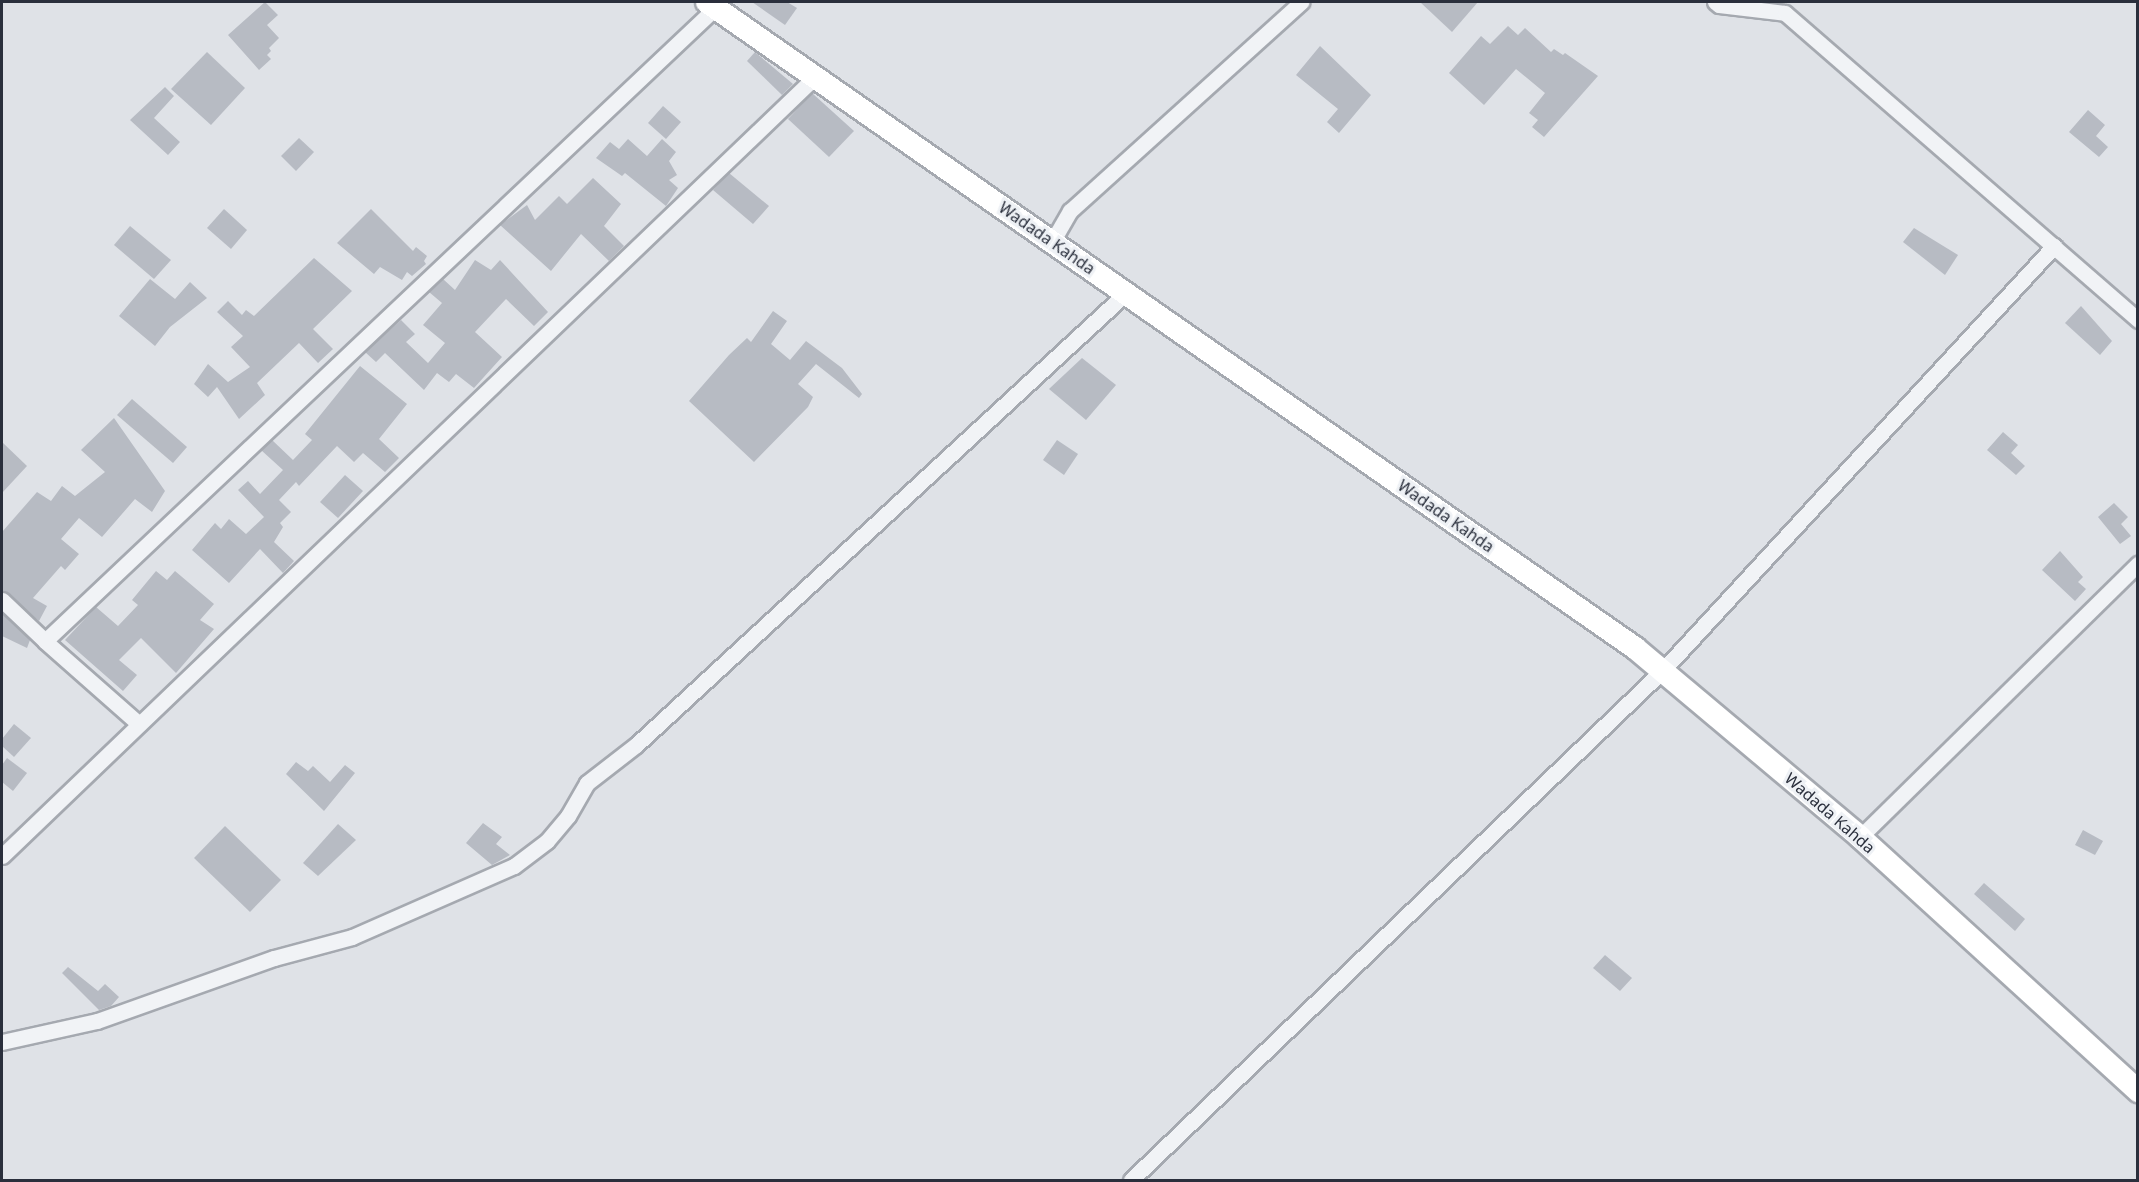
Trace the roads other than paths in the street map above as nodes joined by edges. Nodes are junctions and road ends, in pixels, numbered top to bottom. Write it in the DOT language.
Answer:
graph roads {
  1 [pos="1301,2"];
  2 [pos="1715,2"];
  3 [pos="711,5"];
  4 [pos="815,77"];
  5 [pos="1052,242"];
  6 [pos="2054,246"];
  7 [pos="1126,293"];
  8 [pos="2138,320"];
  9 [pos="2138,564"];
  10 [pos="2,600"];
  11 [pos="45,641"];
  12 [pos="1663,670"];
  13 [pos="139,724"];
  14 [pos="1860,837"];
  15 [pos="2,856"];
  16 [pos="2,1042"];
  17 [pos="2138,1091"];
  18 [pos="1131,1180"];
  1 -- 5 [label="street"];
  2 -- 6 [label="street"];
  3 -- 4 [label="main road, Wadada Kahda"];
  3 -- 11 [label="street"];
  4 -- 5 [label="main road, Wadada Kahda"];
  4 -- 13 [label="street"];
  5 -- 7 [label="main road, Wadada Kahda"];
  6 -- 8 [label="street"];
  6 -- 12 [label="street"];
  7 -- 12 [label="main road, Wadada Kahda"];
  7 -- 16 [label="street"];
  9 -- 14 [label="street"];
  10 -- 11 [label="street"];
  11 -- 13 [label="street"];
  12 -- 14 [label="main road, Wadada Kahda"];
  12 -- 18 [label="street"];
  13 -- 15 [label="street"];
  14 -- 17 [label="main road, Wadada Kahda"];
}
